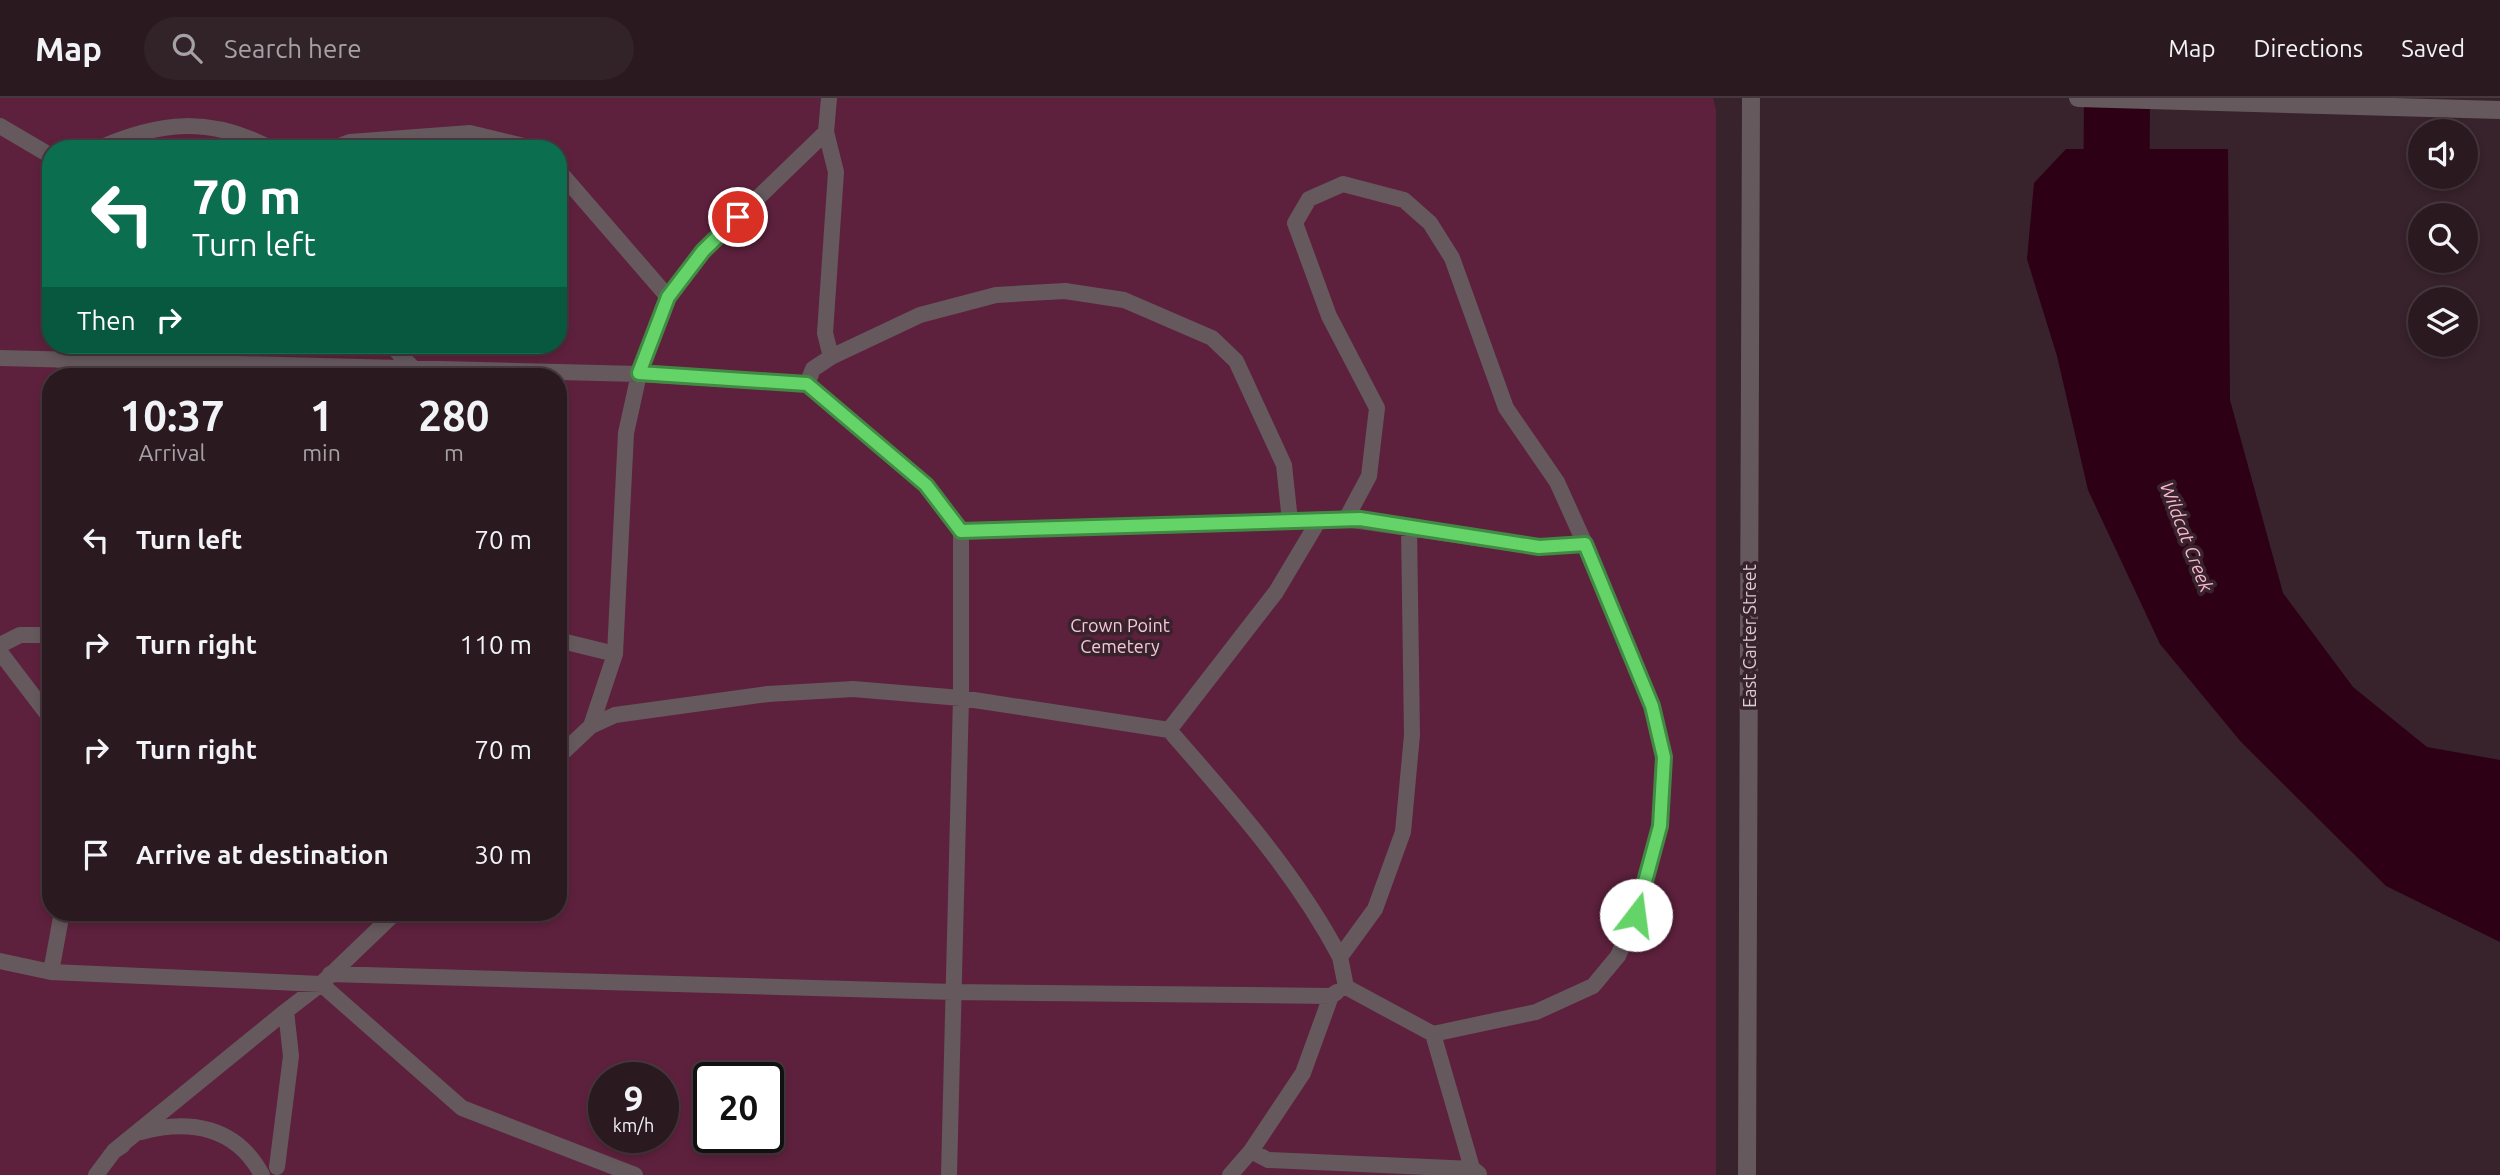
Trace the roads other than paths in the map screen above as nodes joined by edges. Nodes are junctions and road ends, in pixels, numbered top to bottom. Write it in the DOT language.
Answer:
graph roads {
  1 [pos="829,98"];
  2 [pos="1751,98"];
  3 [pos="2078,98"];
  4 [pos="2500,110"];
  5 [pos="0,126"];
  6 [pos="826,132"];
  7 [pos="117,140"];
  8 [pos="256,140"];
  9 [pos="377,140"];
  10 [pos="499,140"];
  11 [pos="42,151"];
  12 [pos="567,180"];
  13 [pos="668,297"];
  14 [pos="62,354"];
  15 [pos="400,354"];
  16 [pos="831,357"];
  17 [pos="0,358"];
  18 [pos="58,360"];
  19 [pos="412,367"];
  20 [pos="450,368"];
  21 [pos="567,371"];
  22 [pos="639,373"];
  23 [pos="807,384"];
  24 [pos="1346,519"];
  25 [pos="1319,520"];
  26 [pos="1290,521"];
  27 [pos="1409,528"];
  28 [pos="961,531"];
  29 [pos="1585,544"];
  30 [pos="42,635"];
  31 [pos="567,642"];
  32 [pos="0,645"];
  33 [pos="0,652"];
  34 [pos="615,654"];
  35 [pos="961,698"];
  36 [pos="42,707"];
  37 [pos="591,726"];
  38 [pos="1169,730"];
  39 [pos="567,749"];
  40 [pos="60,921"];
  41 [pos="387,921"];
  42 [pos="1340,957"];
  43 [pos="0,961"];
  44 [pos="51,972"];
  45 [pos="326,979"];
  46 [pos="1346,987"];
  47 [pos="954,992"];
  48 [pos="1331,996"];
  49 [pos="286,1011"];
  50 [pos="1433,1034"];
  51 [pos="114,1151"];
  52 [pos="1251,1151"];
  53 [pos="277,1167"];
  54 [pos="259,1169"];
  55 [pos="1476,1173"];
  56 [pos="96,1175"];
  57 [pos="293,1175"];
  58 [pos="635,1175"];
  59 [pos="949,1175"];
  60 [pos="1230,1175"];
  61 [pos="1747,1175"];
  1 -- 6 [label="lane"];
  2 -- 61 [label="street, East Carter Street"];
  3 -- 4 [label="street"];
  5 -- 11 [label="lane"];
  6 -- 13 [label="lane"];
  6 -- 16 [label="lane"];
  7 -- 8 [label="lane"];
  9 -- 10 [label="lane"];
  12 -- 13 [label="lane"];
  13 -- 22 [label="lane"];
  14 -- 18 [label="lane"];
  15 -- 19 [label="lane"];
  16 -- 23 [label="lane"];
  16 -- 26 [label="lane"];
  17 -- 18 [label="lane"];
  18 -- 19 [label="lane"];
  19 -- 20 [label="lane"];
  21 -- 22 [label="lane"];
  22 -- 23 [label="lane"];
  22 -- 34 [label="lane"];
  23 -- 28 [label="lane"];
  24 -- 25 [label="lane"];
  24 -- 27 [label="lane"];
  24 -- 29 [label="lane"];
  25 -- 26 [label="lane"];
  25 -- 38 [label="lane"];
  26 -- 28 [label="lane"];
  27 -- 29 [label="lane"];
  27 -- 42 [label="lane"];
  28 -- 35 [label="lane"];
  29 -- 50 [label="lane"];
  30 -- 32 [label="lane"];
  31 -- 34 [label="lane"];
  33 -- 36 [label="lane"];
  34 -- 37 [label="lane"];
  35 -- 37 [label="lane"];
  35 -- 38 [label="lane"];
  35 -- 47 [label="lane"];
  37 -- 39 [label="lane"];
  38 -- 42 [label="lane"];
  40 -- 44 [label="lane"];
  41 -- 45 [label="lane"];
  42 -- 46 [label="lane"];
  43 -- 44 [label="lane"];
  44 -- 45 [label="lane"];
  45 -- 47 [label="lane"];
  45 -- 49 [label="lane"];
  45 -- 58 [label="lane"];
  46 -- 48 [label="lane"];
  46 -- 50 [label="lane"];
  47 -- 48 [label="lane"];
  47 -- 59 [label="lane"];
  48 -- 52 [label="lane"];
  49 -- 51 [label="lane"];
  49 -- 53 [label="lane"];
  50 -- 55 [label="lane"];
  51 -- 54 [label="lane"];
  51 -- 56 [label="lane"];
  52 -- 55 [label="lane"];
  52 -- 60 [label="lane"];
  53 -- 54 [label="lane"];
  53 -- 57 [label="lane"];
}
